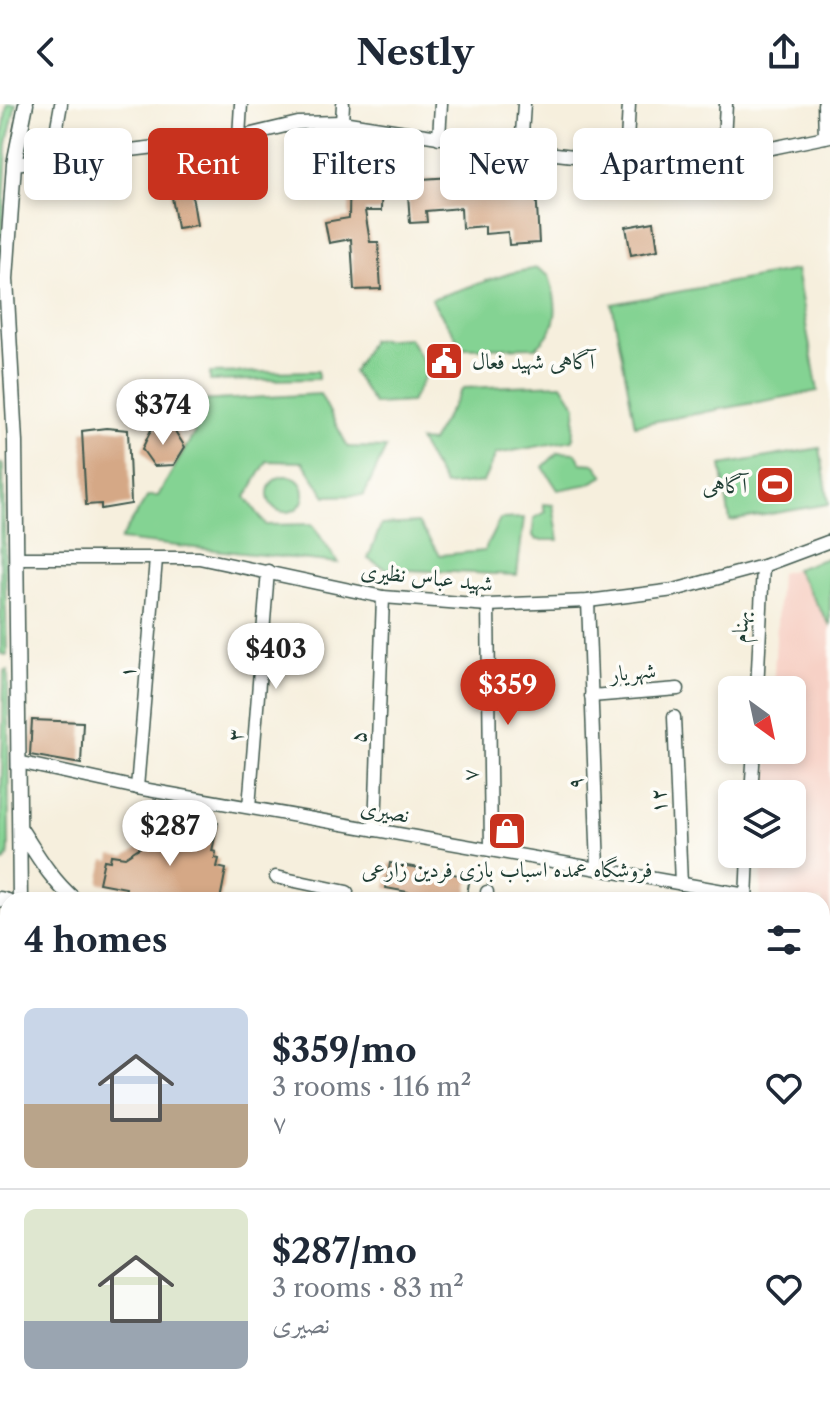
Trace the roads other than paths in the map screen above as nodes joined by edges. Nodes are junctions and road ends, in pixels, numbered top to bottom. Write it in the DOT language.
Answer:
graph roads {
  1 [pos="26,104"];
  2 [pos="61,104"];
  3 [pos="241,104"];
  4 [pos="343,104"];
  5 [pos="441,104"];
  6 [pos="524,104"];
  7 [pos="629,104"];
  8 [pos="726,104"];
  9 [pos="824,104"];
  10 [pos="342,122"];
  11 [pos="57,128"];
  12 [pos="240,128"];
  13 [pos="522,128"];
  14 [pos="628,128"];
  15 [pos="725,128"];
  16 [pos="268,130"];
  17 [pos="828,136"];
  18 [pos="439,138"];
  19 [pos="773,148"];
  20 [pos="24,163"];
  21 [pos="14,164"];
  22 [pos="8,441"];
  23 [pos="830,541"];
  24 [pos="16,558"];
  25 [pos="156,559"];
  26 [pos="763,566"];
  27 [pos="268,571"];
  28 [pos="383,597"];
  29 [pos="588,601"];
  30 [pos="488,605"];
  31 [pos="758,676"];
  32 [pos="678,689"];
  33 [pos="591,696"];
  34 [pos="674,717"];
  35 [pos="18,762"];
  36 [pos="137,788"];
  37 [pos="249,807"];
  38 [pos="21,830"];
  39 [pos="375,830"];
  40 [pos="491,849"];
  41 [pos="598,868"];
  42 [pos="747,868"];
  43 [pos="276,877"];
  44 [pos="687,885"];
  45 [pos="20,892"];
  46 [pos="66,892"];
  47 [pos="317,892"];
  48 [pos="689,892"];
  49 [pos="719,892"];
  50 [pos="746,892"];
  1 -- 21 [label="main road"];
  2 -- 11 [label="street"];
  3 -- 12 [label="street"];
  4 -- 10 [label="street"];
  5 -- 18 [label="street"];
  6 -- 13 [label="street"];
  7 -- 14 [label="street"];
  8 -- 15 [label="street"];
  9 -- 17 [label="street"];
  10 -- 16 [label="street"];
  10 -- 18 [label="street"];
  17 -- 19 [label="street"];
  20 -- 21 [label="street"];
  21 -- 22 [label="main road"];
  22 -- 24 [label="main road"];
  23 -- 26 [label="street, شهید عباس نظیری"];
  24 -- 25 [label="street, شهید عباس نظیری"];
  24 -- 35 [label="main road"];
  25 -- 27 [label="street, شهید عباس نظیری"];
  25 -- 36 [label="street, ۱"];
  26 -- 29 [label="street, شهید عباس نظیری"];
  26 -- 31 [label="street, بهنام"];
  27 -- 28 [label="street, شهید عباس نظیری"];
  27 -- 37 [label="street, ۳"];
  28 -- 30 [label="street, شهید عباس نظیری"];
  28 -- 39 [label="street, ۵"];
  29 -- 30 [label="street, شهید عباس نظیری"];
  29 -- 33 [label="street, ۹"];
  30 -- 40 [label="street, ۷"];
  32 -- 33 [label="street, شهریار"];
  33 -- 41 [label="street, ۹"];
  34 -- 44 [label="street, ۱۲"];
  35 -- 36 [label="street, نصیری"];
  35 -- 38 [label="main road"];
  36 -- 37 [label="street, نصیری"];
  37 -- 39 [label="street, نصیری"];
  38 -- 45 [label="main road"];
  38 -- 46 [label="main road"];
  39 -- 40 [label="street, نصیری"];
  40 -- 41 [label="street, نصیری"];
  41 -- 44 [label="street, نصیری"];
  42 -- 50 [label="street"];
  43 -- 47 [label="street"];
  44 -- 48 [label="street, ۱۲"];
  44 -- 49 [label="street, نصیری"];
}
